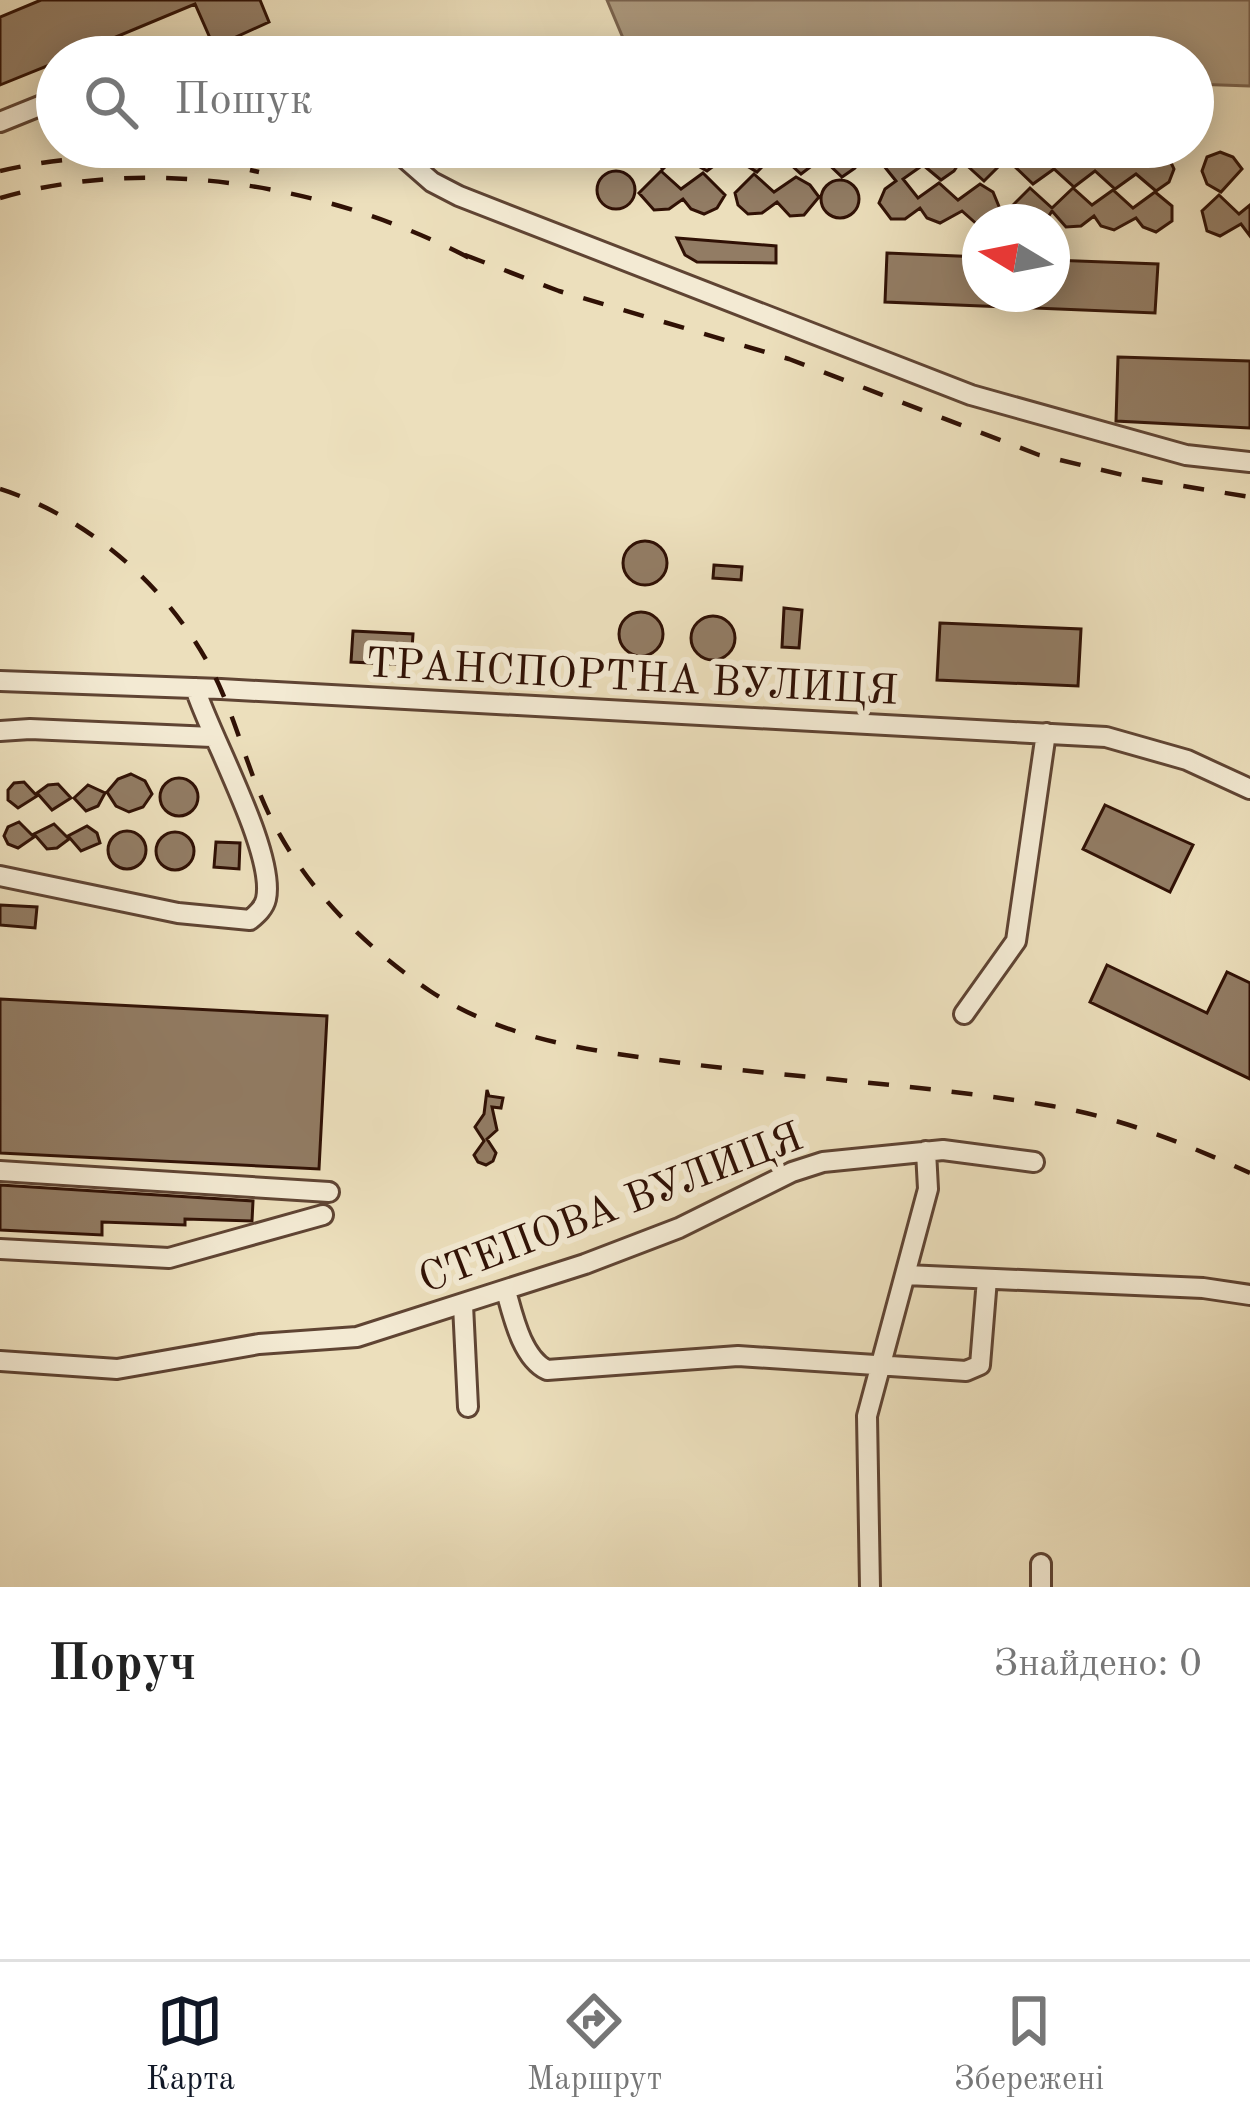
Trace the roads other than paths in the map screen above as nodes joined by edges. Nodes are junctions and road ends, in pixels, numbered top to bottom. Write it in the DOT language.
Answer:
graph roads {
  1 [pos="36,107"];
  2 [pos="0,122"];
  3 [pos="416,168"];
  4 [pos="1250,462"];
  5 [pos="0,681"];
  6 [pos="195,688"];
  7 [pos="0,731"];
  8 [pos="1046,733"];
  9 [pos="212,737"];
  10 [pos="1250,789"];
  11 [pos="0,876"];
  12 [pos="964,1013"];
  13 [pos="926,1151"];
  14 [pos="1034,1162"];
  15 [pos="0,1171"];
  16 [pos="329,1192"];
  17 [pos="323,1215"];
  18 [pos="0,1250"];
  19 [pos="906,1275"];
  20 [pos="988,1279"];
  21 [pos="506,1291"];
  22 [pos="1250,1295"];
  23 [pos="463,1305"];
  24 [pos="0,1361"];
  25 [pos="879,1363"];
  26 [pos="468,1407"];
  27 [pos="1041,1564"];
  28 [pos="870,1587"];
  29 [pos="1042,1587"];
  1 -- 2 [label="street"];
  3 -- 4 [label="street"];
  5 -- 6 [label="street, ТРАНСПОРТНА ВУЛИЦЯ"];
  6 -- 8 [label="street, ТРАНСПОРТНА ВУЛИЦЯ"];
  6 -- 9 [label="street"];
  7 -- 9 [label="street"];
  8 -- 10 [label="street, ТРАНСПОРТНА ВУЛИЦЯ"];
  8 -- 12 [label="street"];
  9 -- 11 [label="street"];
  13 -- 14 [label="street, СТЕПОВА ВУЛИЦЯ"];
  13 -- 19 [label="street"];
  13 -- 21 [label="street, СТЕПОВА ВУЛИЦЯ"];
  15 -- 16 [label="street"];
  17 -- 18 [label="street"];
  19 -- 20 [label="street"];
  19 -- 25 [label="street"];
  20 -- 22 [label="street"];
  20 -- 25 [label="street"];
  21 -- 23 [label="street, СТЕПОВА ВУЛИЦЯ"];
  21 -- 25 [label="street"];
  23 -- 24 [label="street, СТЕПОВА ВУЛИЦЯ"];
  23 -- 26 [label="street"];
  25 -- 28 [label="street"];
  27 -- 29 [label="street"];
}
